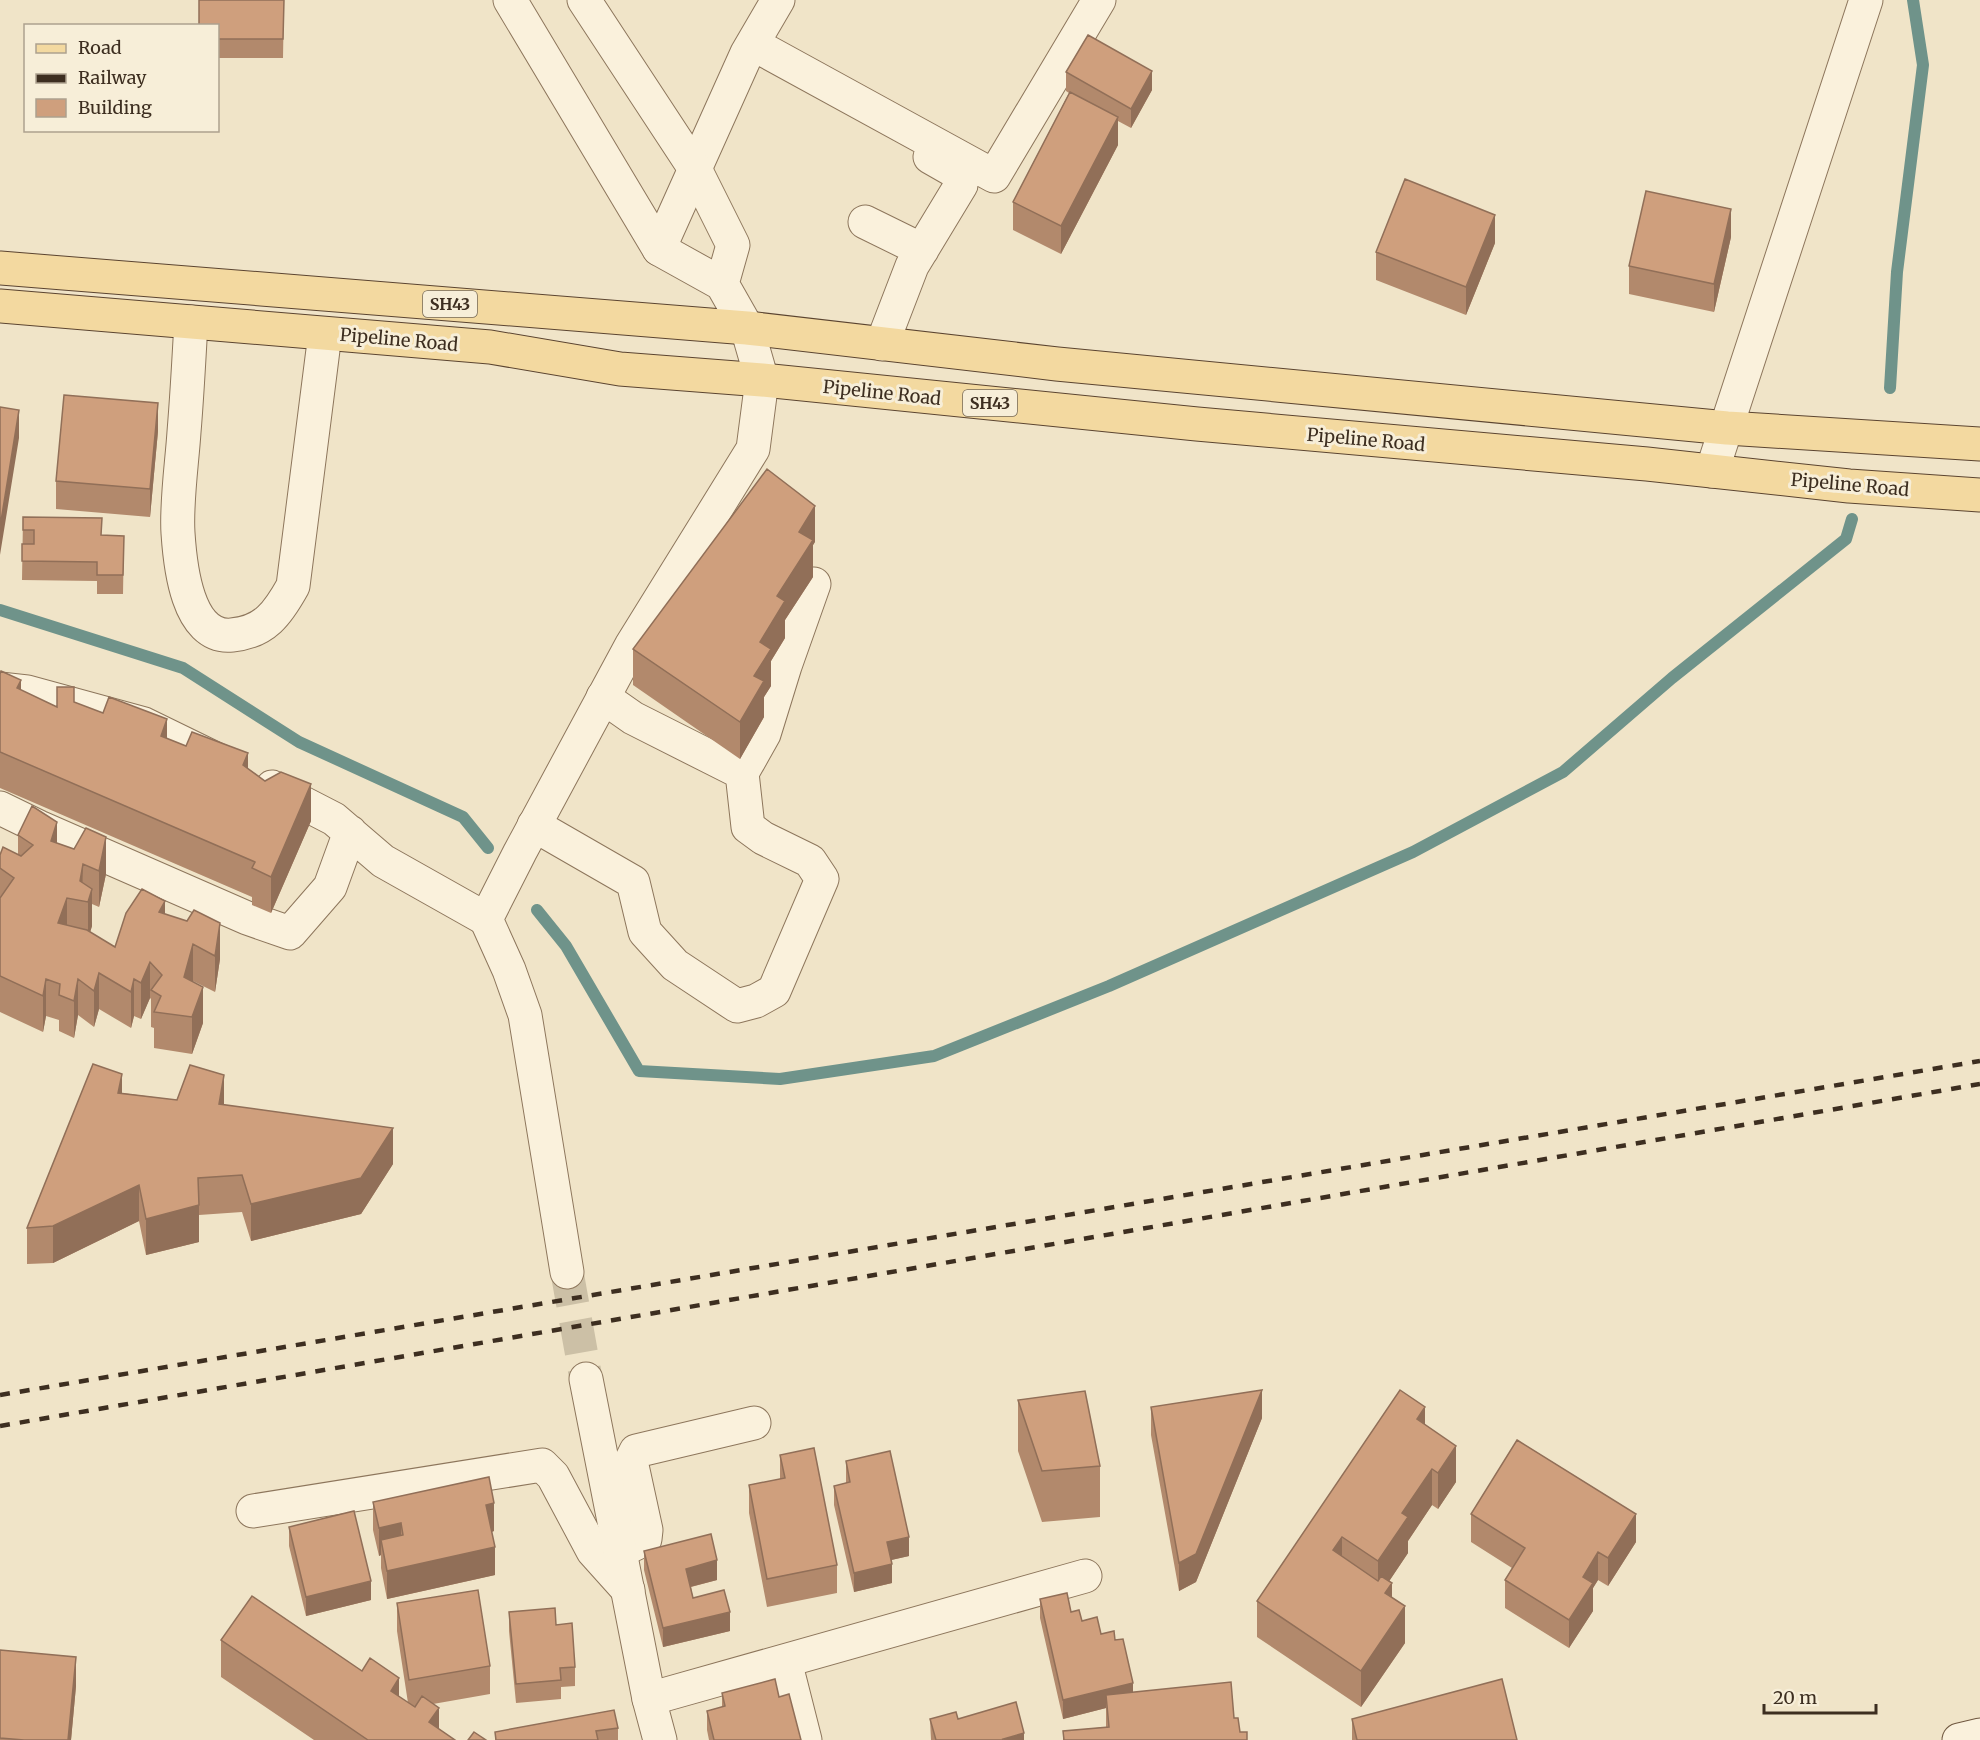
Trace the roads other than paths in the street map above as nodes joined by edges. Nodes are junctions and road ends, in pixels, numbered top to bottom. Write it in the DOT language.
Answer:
graph roads {
  1 [pos="510,0"];
  2 [pos="584,0"];
  3 [pos="778,0"];
  4 [pos="1099,0"];
  5 [pos="1866,0"];
  6 [pos="750,48"];
  7 [pos="694,169"];
  8 [pos="864,222"];
  9 [pos="659,249"];
  10 [pos="922,250"];
  11 [pos="0,268"];
  12 [pos="723,284"];
  13 [pos="0,306"];
  14 [pos="191,322"];
  15 [pos="747,328"];
  16 [pos="325,334"];
  17 [pos="882,344"];
  18 [pos="762,380"];
  19 [pos="1727,428"];
  20 [pos="1978,443"];
  21 [pos="1712,471"];
  22 [pos="1980,495"];
  23 [pos="814,584"];
  24 [pos="0,689"];
  25 [pos="603,697"];
  26 [pos="742,773"];
  27 [pos="0,808"];
  28 [pos="534,825"];
  29 [pos="350,832"];
  30 [pos="486,919"];
  31 [pos="567,1272"];
  32 [pos="586,1379"];
  33 [pos="753,1423"];
  34 [pos="253,1511"];
  35 [pos="620,1551"];
  36 [pos="1085,1576"];
  37 [pos="628,1590"];
  38 [pos="785,1660"];
  39 [pos="649,1699"];
  40 [pos="1980,1735"];
  41 [pos="660,1740"];
  42 [pos="805,1740"];
  43 [pos="1959,1740"];
  1 -- 9 [label="street"];
  2 -- 7 [label="street"];
  3 -- 6 [label="street"];
  4 -- 6 [label="street"];
  5 -- 19 [label="street"];
  6 -- 7 [label="street"];
  6 -- 10 [label="street"];
  7 -- 9 [label="street"];
  7 -- 12 [label="street"];
  8 -- 10 [label="street"];
  9 -- 12 [label="street"];
  10 -- 17 [label="street"];
  11 -- 15 [label="main road, SH43"];
  12 -- 15 [label="street"];
  13 -- 14 [label="main road, Pipeline Road / SH43"];
  14 -- 16 [label="main road, Pipeline Road / SH43"];
  14 -- 16 [label="street"];
  15 -- 17 [label="main road, SH43"];
  15 -- 18 [label="street"];
  16 -- 18 [label="main road, Pipeline Road / SH43"];
  17 -- 19 [label="main road, SH43"];
  18 -- 21 [label="main road, Pipeline Road / SH43"];
  18 -- 25 [label="street"];
  19 -- 20 [label="main road, SH43"];
  19 -- 21 [label="street"];
  21 -- 22 [label="main road, Pipeline Road / SH43"];
  23 -- 26 [label="street"];
  24 -- 29 [label="street"];
  25 -- 26 [label="street"];
  25 -- 28 [label="street"];
  26 -- 28 [label="street"];
  27 -- 29 [label="street"];
  28 -- 30 [label="street"];
  29 -- 30 [label="street"];
  30 -- 31 [label="street"];
  32 -- 35 [label="street"];
  33 -- 35 [label="street"];
  34 -- 37 [label="street"];
  35 -- 37 [label="street"];
  36 -- 38 [label="street"];
  37 -- 39 [label="street"];
  38 -- 39 [label="street"];
  38 -- 42 [label="street"];
  39 -- 41 [label="street"];
  40 -- 43 [label="street"];
}
